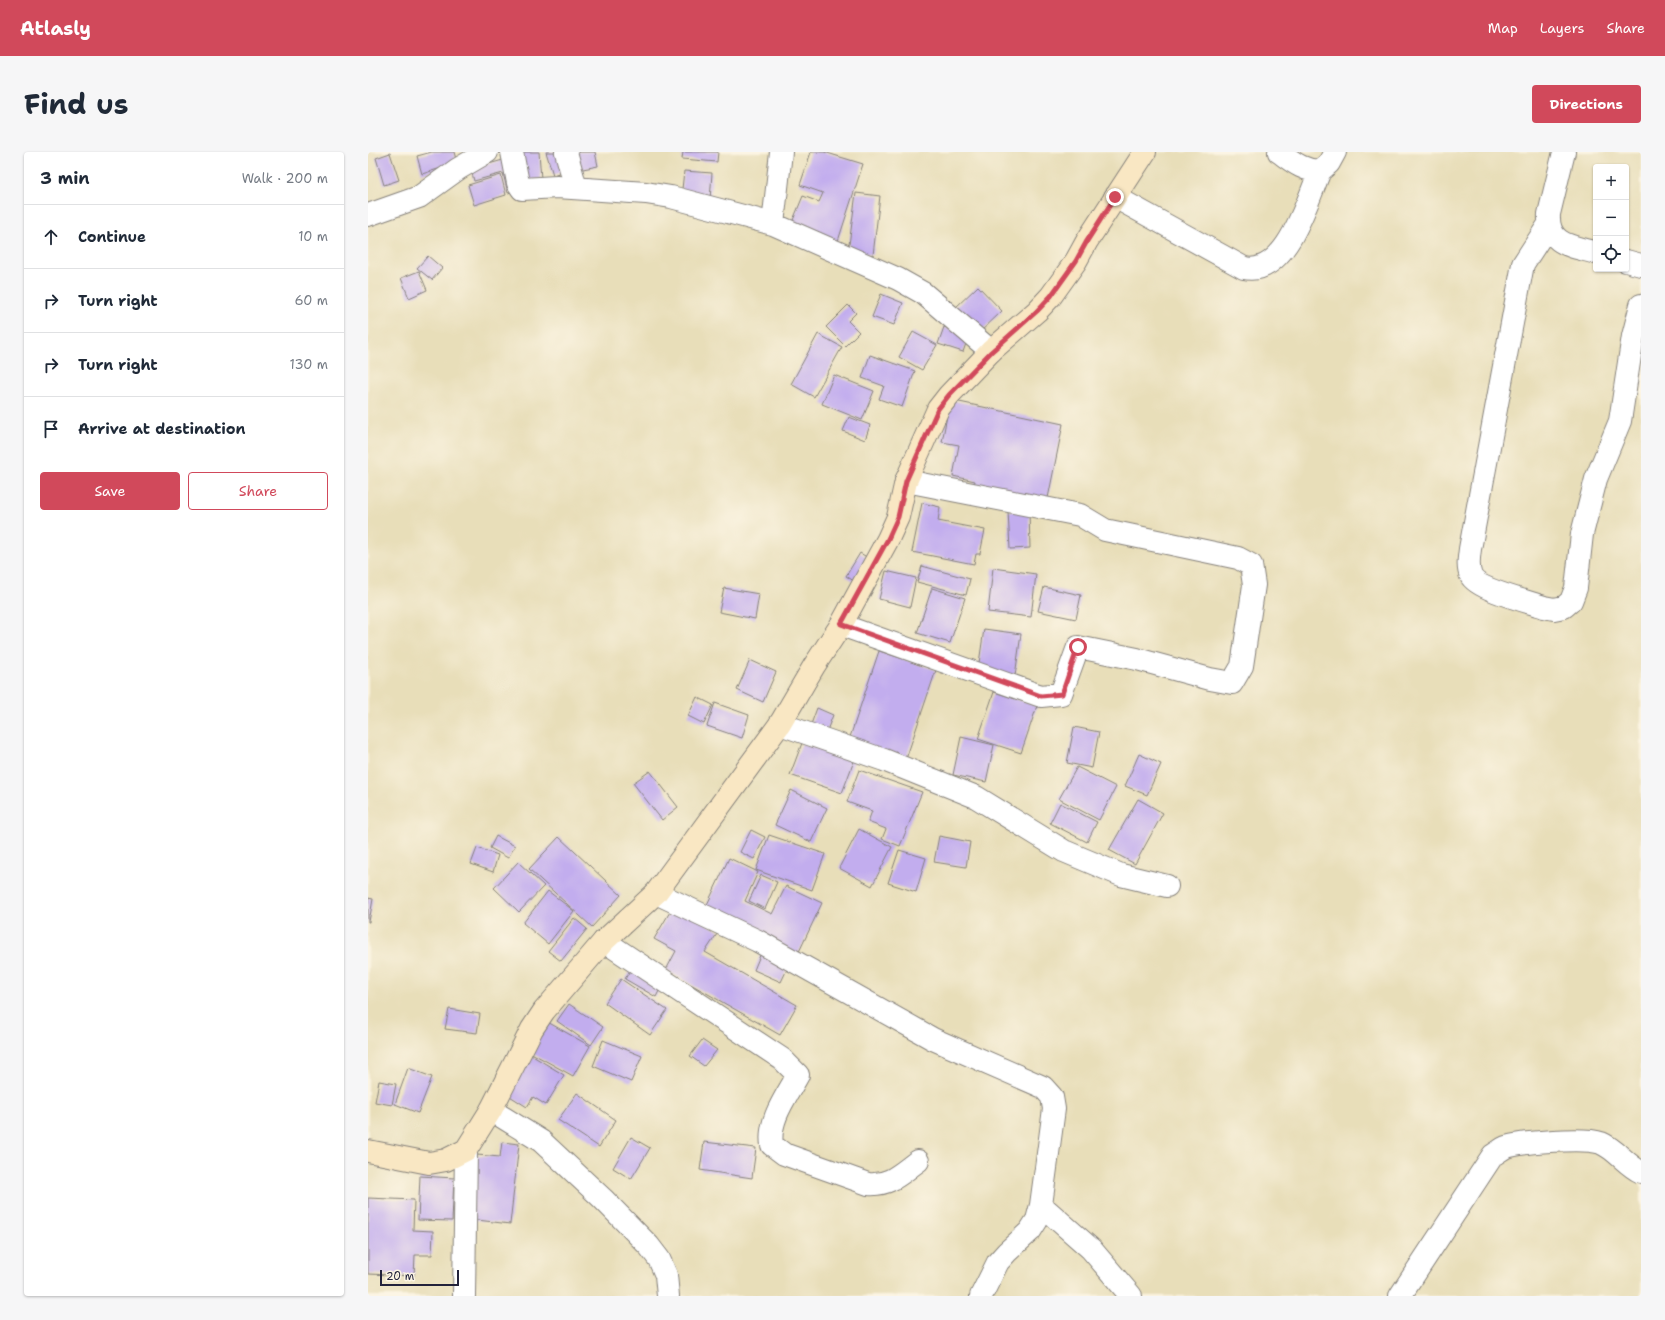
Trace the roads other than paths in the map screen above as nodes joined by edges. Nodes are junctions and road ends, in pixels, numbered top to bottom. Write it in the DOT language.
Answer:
graph roads {
  1 [pos="487,152"];
  2 [pos="512,152"];
  3 [pos="566,152"];
  4 [pos="781,152"];
  5 [pos="1143,152"];
  6 [pos="1279,152"];
  7 [pos="1335,152"];
  8 [pos="1564,152"];
  9 [pos="1320,171"];
  10 [pos="576,188"];
  11 [pos="1115,197"];
  12 [pos="368,215"];
  13 [pos="773,224"];
  14 [pos="1549,224"];
  15 [pos="1593,252"];
  16 [pos="1629,262"];
  17 [pos="1641,265"];
  18 [pos="1641,305"];
  19 [pos="991,352"];
  20 [pos="906,481"];
  21 [pos="841,624"];
  22 [pos="780,724"];
  23 [pos="1168,886"];
  24 [pos="656,893"];
  25 [pos="604,941"];
  26 [pos="491,1110"];
  27 [pos="466,1150"];
  28 [pos="368,1151"];
  29 [pos="918,1160"];
  30 [pos="1641,1172"];
  31 [pos="1041,1205"];
  32 [pos="464,1296"];
  33 [pos="668,1296"];
  34 [pos="981,1296"];
  35 [pos="1131,1296"];
  36 [pos="1400,1296"];
  1 -- 12 [label="street"];
  2 -- 10 [label="street"];
  3 -- 10 [label="street"];
  4 -- 13 [label="street"];
  5 -- 11 [label="street"];
  6 -- 9 [label="street"];
  7 -- 9 [label="street"];
  8 -- 14 [label="street"];
  9 -- 11 [label="street"];
  10 -- 13 [label="street"];
  11 -- 19 [label="street"];
  13 -- 19 [label="street"];
  14 -- 15 [label="street"];
  14 -- 18 [label="street"];
  16 -- 17 [label="street"];
  19 -- 20 [label="street"];
  20 -- 21 [label="street"];
  20 -- 21 [label="street"];
  21 -- 22 [label="street"];
  22 -- 23 [label="street"];
  22 -- 24 [label="street"];
  24 -- 25 [label="street"];
  24 -- 31 [label="street"];
  25 -- 26 [label="street"];
  25 -- 29 [label="street"];
  26 -- 27 [label="street"];
  26 -- 33 [label="street"];
  27 -- 28 [label="street"];
  27 -- 32 [label="street"];
  30 -- 36 [label="street"];
  31 -- 34 [label="street"];
  31 -- 35 [label="street"];
}
